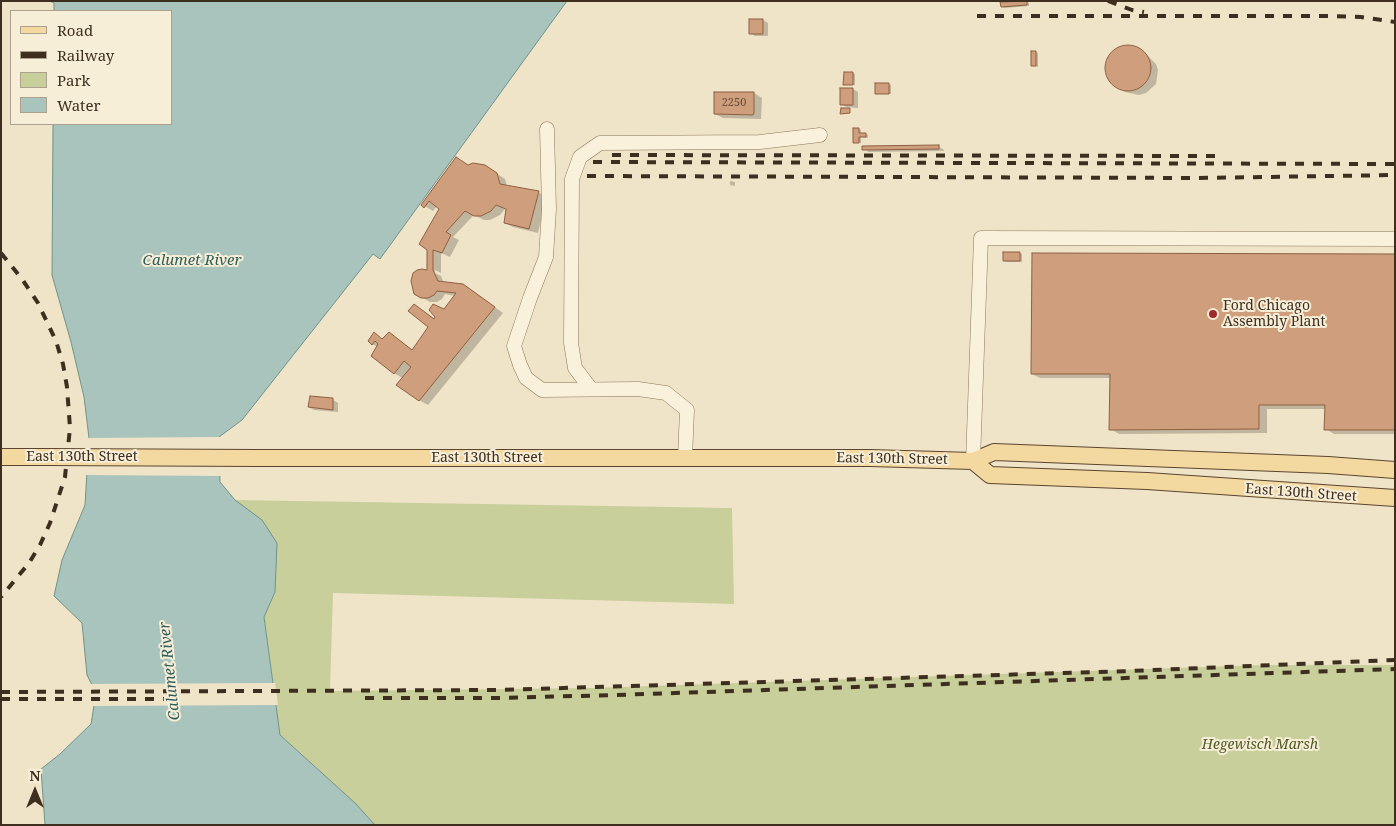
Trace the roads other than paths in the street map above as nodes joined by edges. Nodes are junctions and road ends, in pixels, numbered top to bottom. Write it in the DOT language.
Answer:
graph roads {
  1 [pos="547,129"];
  2 [pos="820,135"];
  3 [pos="1395,238"];
  4 [pos="591,390"];
  5 [pos="1,457"];
  6 [pos="685,458"];
  7 [pos="974,461"];
  8 [pos="1395,470"];
  9 [pos="1395,498"];
  1 -- 4 [label="lane"];
  2 -- 4 [label="lane"];
  3 -- 7 [label="lane"];
  4 -- 6 [label="lane"];
  5 -- 6 [label="main road, East 130th Street, bridge"];
  6 -- 7 [label="main road, East 130th Street"];
  7 -- 8 [label="main road, East 130th Street"];
  7 -- 9 [label="main road, East 130th Street"];
}
